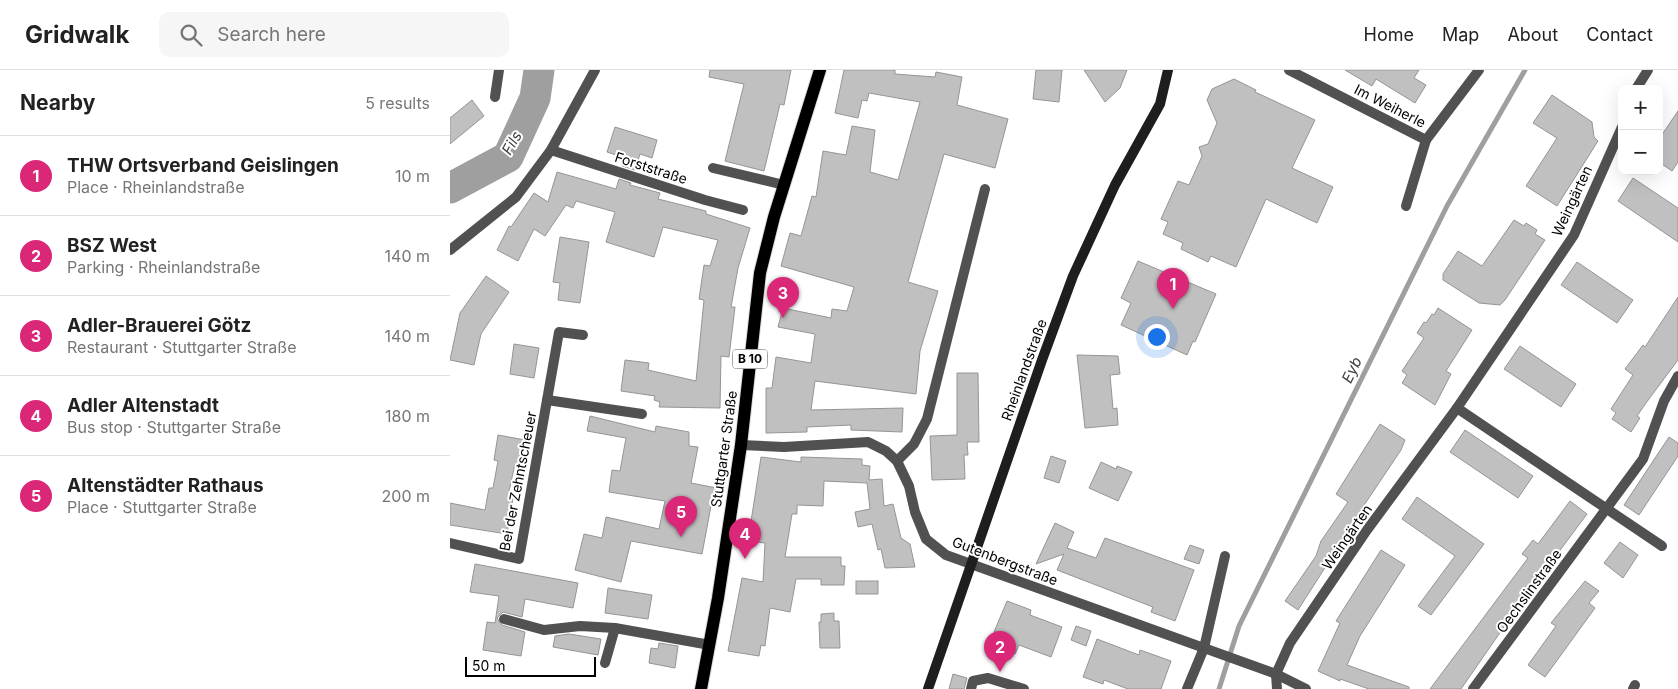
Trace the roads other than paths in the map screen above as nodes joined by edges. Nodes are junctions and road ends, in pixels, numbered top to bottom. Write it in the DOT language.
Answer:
graph roads {
  1 [pos="499,70"];
  2 [pos="595,70"];
  3 [pos="820,70"];
  4 [pos="1168,70"];
  5 [pos="1289,70"];
  6 [pos="1480,70"];
  7 [pos="1648,70"];
  8 [pos="1639,85"];
  9 [pos="495,97"];
  10 [pos="1621,130"];
  11 [pos="1426,140"];
  12 [pos="551,150"];
  13 [pos="713,168"];
  14 [pos="784,185"];
  15 [pos="985,190"];
  16 [pos="1406,206"];
  17 [pos="743,210"];
  18 [pos="450,250"];
  19 [pos="583,335"];
  20 [pos="1678,376"];
  21 [pos="547,400"];
  22 [pos="1457,408"];
  23 [pos="642,414"];
  24 [pos="741,444"];
  25 [pos="896,461"];
  26 [pos="1606,508"];
  27 [pos="450,543"];
  28 [pos="1662,546"];
  29 [pos="1225,556"];
  30 [pos="970,564"];
  31 [pos="504,619"];
  32 [pos="616,628"];
  33 [pos="710,645"];
  34 [pos="1209,650"];
  35 [pos="605,663"];
  36 [pos="1276,674"];
  37 [pos="701,689"];
  38 [pos="928,689"];
  39 [pos="971,689"];
  40 [pos="1024,689"];
  41 [pos="1187,689"];
  42 [pos="1277,689"];
  43 [pos="1306,689"];
  44 [pos="1473,689"];
  1 -- 9 [label="street"];
  2 -- 12 [label="street"];
  3 -- 14 [label="main road, Stuttgarter Straße / B 10"];
  4 -- 30 [label="main road, Rheinlandstraße"];
  5 -- 11 [label="street, Im Weiherle"];
  6 -- 11 [label="street, Im Weiherle"];
  7 -- 8 [label="street"];
  10 -- 22 [label="street, Weingärten"];
  11 -- 16 [label="street, Im Weiherle"];
  12 -- 17 [label="street, Forststraße"];
  12 -- 18 [label="street"];
  13 -- 14 [label="street"];
  14 -- 24 [label="main road, Stuttgarter Straße / B 10"];
  15 -- 25 [label="street"];
  19 -- 21 [label="street, Bei der Zehntscheuer"];
  20 -- 26 [label="street, Oechslinstraße"];
  21 -- 23 [label="street, Bei der Zehntscheuer"];
  21 -- 27 [label="street, Bei der Zehntscheuer"];
  22 -- 26 [label="street"];
  22 -- 36 [label="street, Weingärten"];
  24 -- 25 [label="street, Gutenbergstraße"];
  24 -- 33 [label="main road, Stuttgarter Straße / B 10"];
  25 -- 30 [label="street, Gutenbergstraße"];
  26 -- 28 [label="street"];
  26 -- 44 [label="street, Oechslinstraße"];
  29 -- 34 [label="street"];
  30 -- 34 [label="street, Gutenbergstraße"];
  30 -- 38 [label="main road, Rheinlandstraße"];
  31 -- 32 [label="street"];
  32 -- 33 [label="street"];
  32 -- 35 [label="street"];
  33 -- 37 [label="main road, Stuttgarter Straße / B 10"];
  34 -- 36 [label="street, Gutenbergstraße"];
  34 -- 41 [label="street"];
  36 -- 42 [label="street, Weingärten"];
  36 -- 43 [label="street, Gutenbergstraße"];
  39 -- 40 [label="street"];
}
